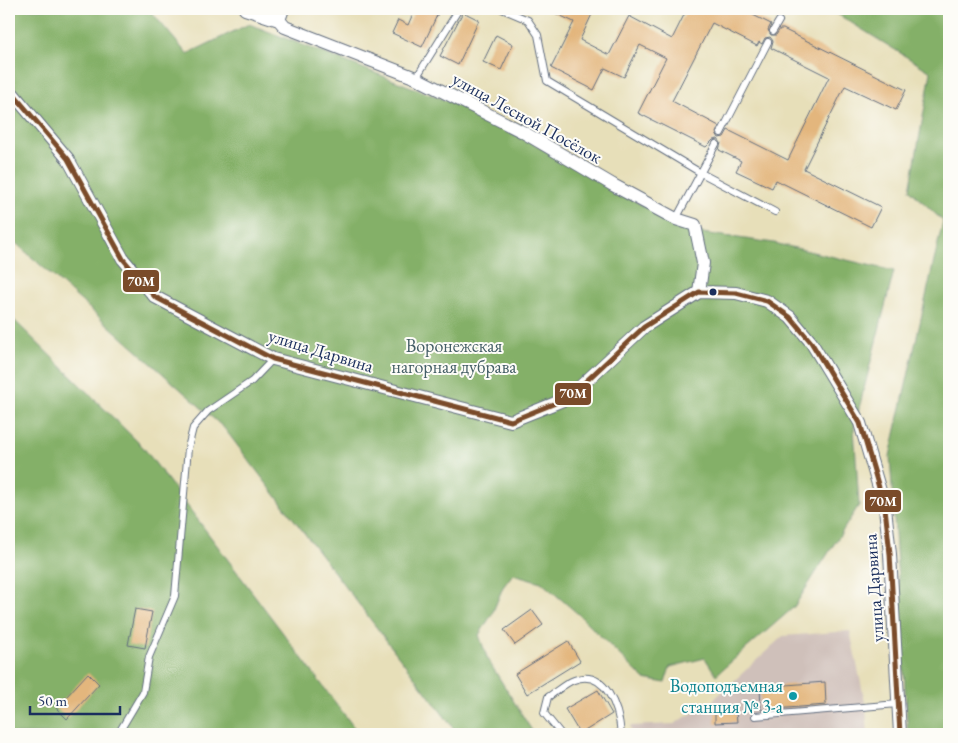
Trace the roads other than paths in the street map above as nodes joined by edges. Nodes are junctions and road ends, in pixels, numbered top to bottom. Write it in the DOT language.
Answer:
graph roads {
  1 [pos="245,9"];
  2 [pos="459,9"];
  3 [pos="502,9"];
  4 [pos="281,14"];
  5 [pos="779,20"];
  6 [pos="773,31"];
  7 [pos="768,42"];
  8 [pos="416,78"];
  9 [pos="9,89"];
  10 [pos="721,133"];
  11 [pos="716,144"];
  12 [pos="701,173"];
  13 [pos="775,212"];
  14 [pos="676,218"];
  15 [pos="698,292"];
  16 [pos="273,359"];
  17 [pos="898,704"];
  18 [pos="755,716"];
  19 [pos="118,734"];
  20 [pos="561,734"];
  21 [pos="621,734"];
  22 [pos="900,734"];
  1 -- 4 [label="street, улица Лесной Посёлок"];
  2 -- 8 [label="lane"];
  3 -- 12 [label="lane"];
  4 -- 8 [label="street, улица Лесной Посёлок"];
  5 -- 6 [label="lane"];
  7 -- 10 [label="lane"];
  8 -- 14 [label="street, улица Лесной Посёлок"];
  9 -- 16 [label="street, улица Дарвина"];
  11 -- 12 [label="lane"];
  12 -- 13 [label="lane"];
  12 -- 14 [label="lane"];
  14 -- 15 [label="street, улица Лесной Посёлок"];
  15 -- 16 [label="street, улица Дарвина"];
  15 -- 17 [label="street, улица Дарвина"];
  16 -- 19 [label="lane"];
  17 -- 18 [label="lane"];
  17 -- 22 [label="street, улица Дарвина"];
  20 -- 21 [label="lane"];
}
